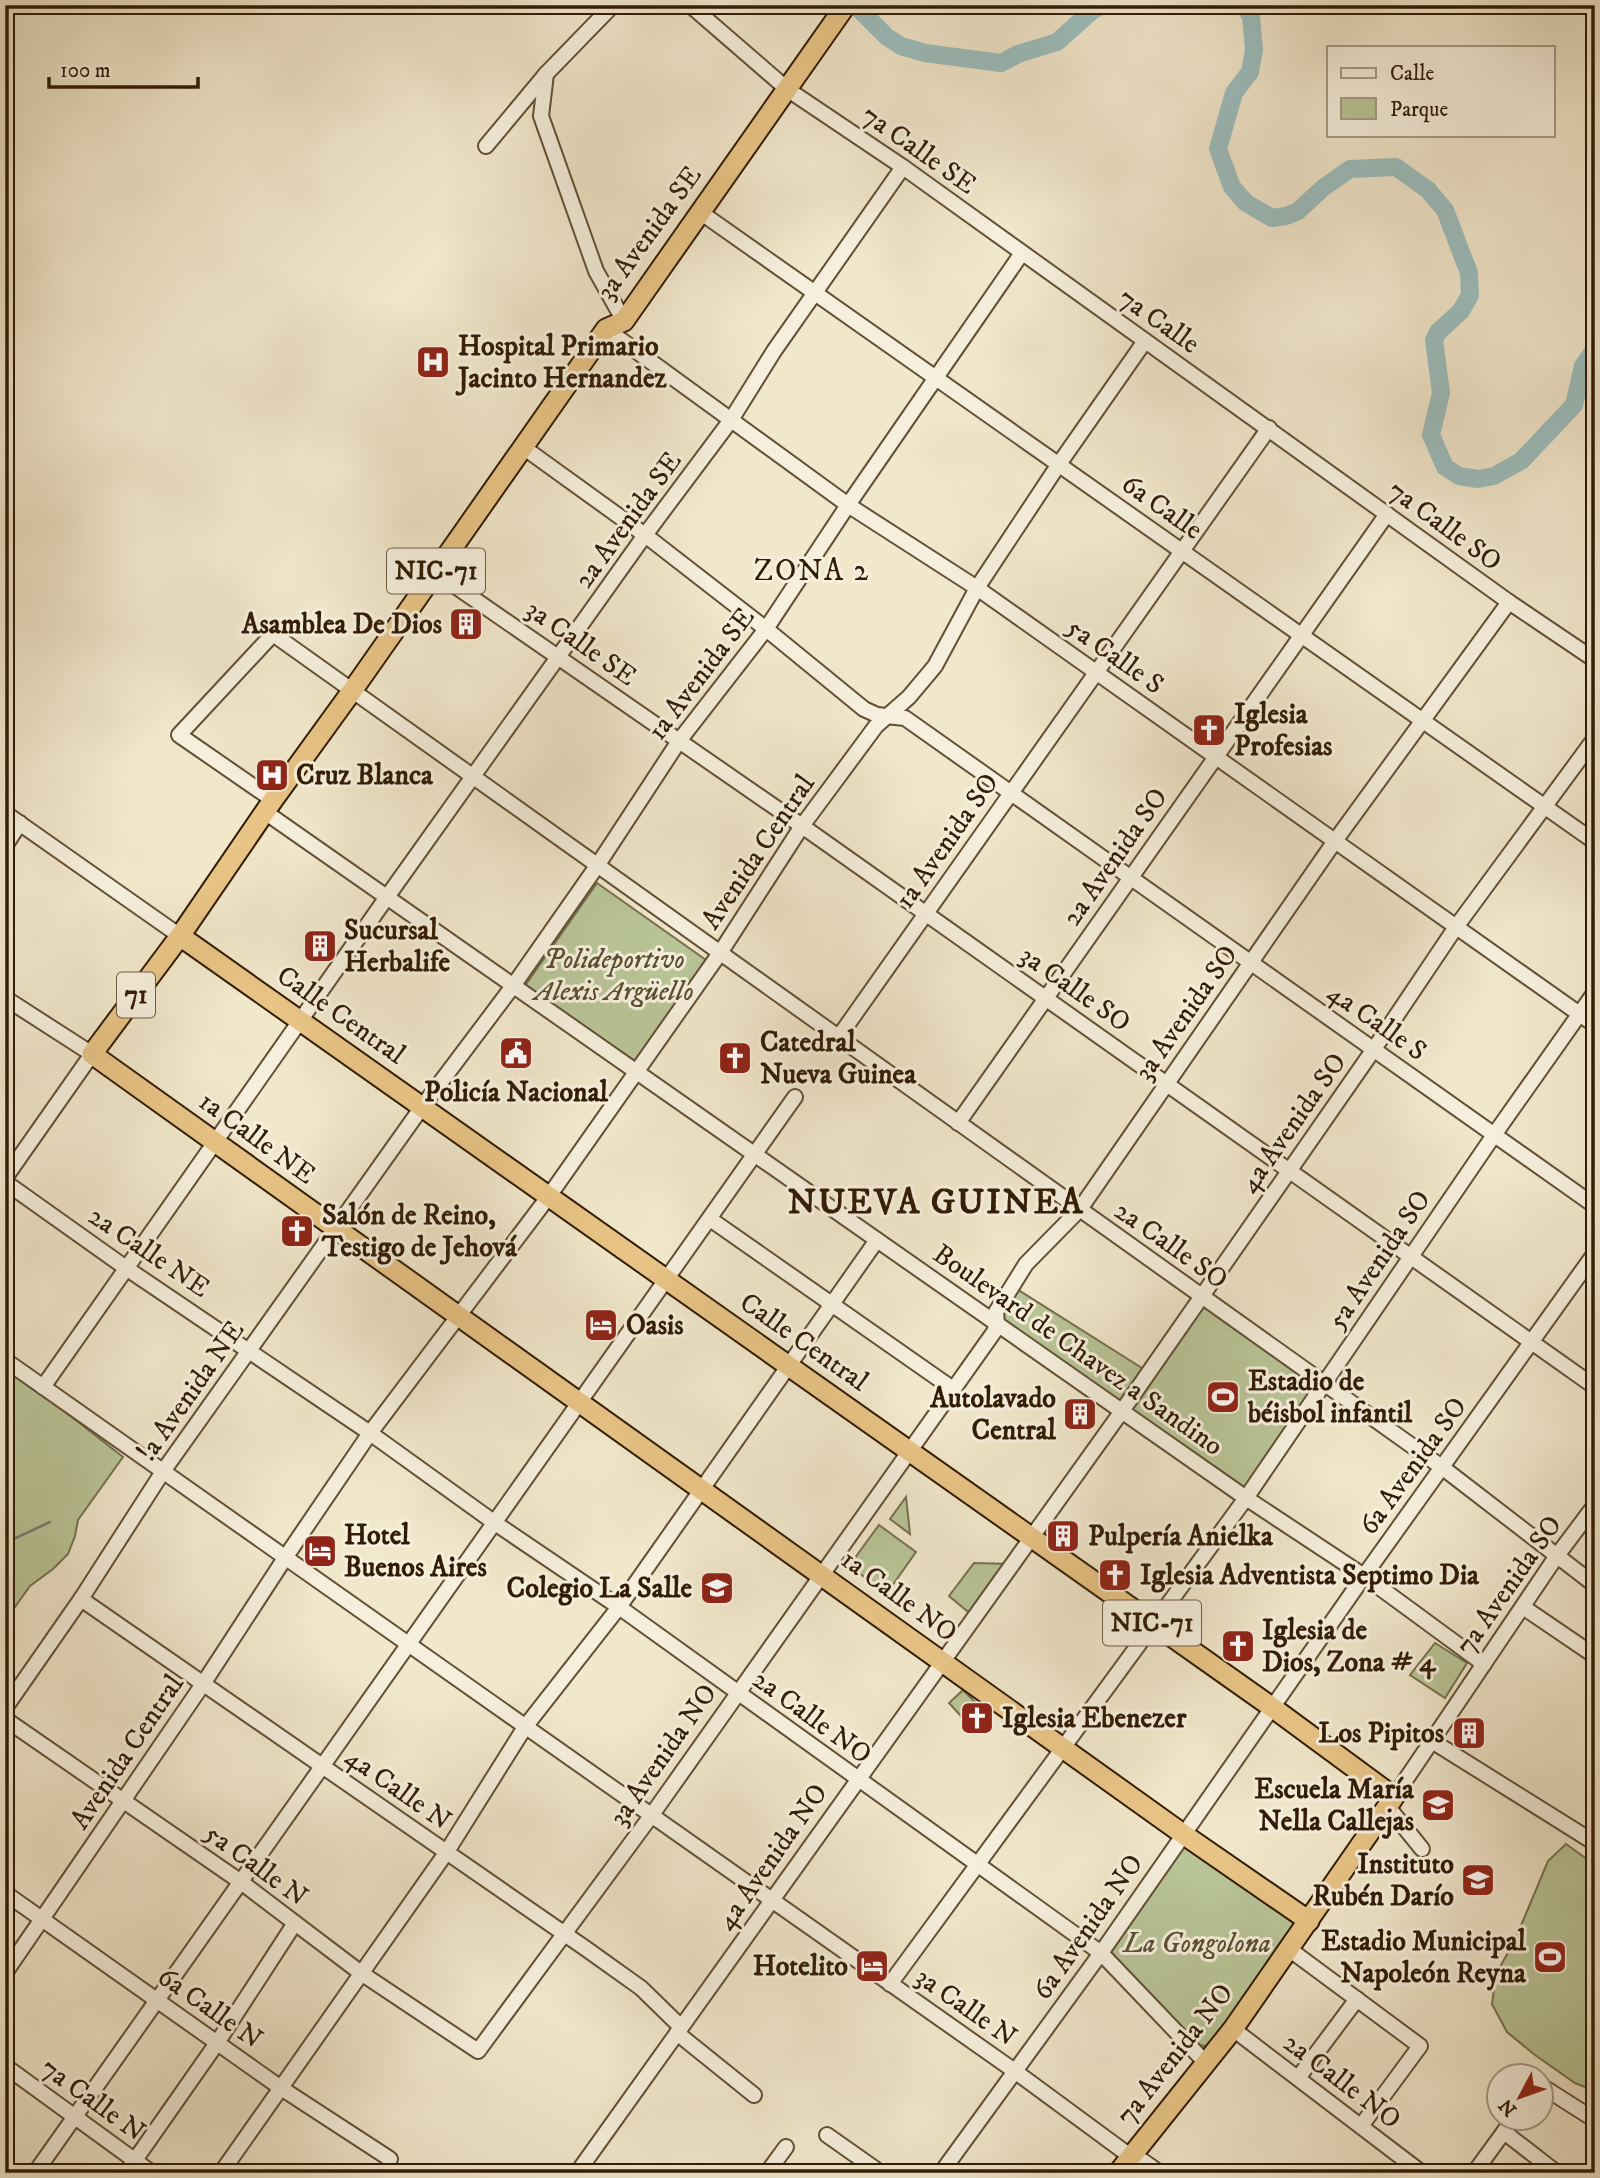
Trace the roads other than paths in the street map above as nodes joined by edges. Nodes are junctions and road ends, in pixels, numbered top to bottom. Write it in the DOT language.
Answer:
graph roads {
  1 [pos="613,5"];
  2 [pos="690,5"];
  3 [pos="843,9"];
  4 [pos="546,74"];
  5 [pos="788,89"];
  6 [pos="486,146"];
  7 [pos="903,167"];
  8 [pos="700,212"];
  9 [pos="1022,253"];
  10 [pos="816,293"];
  11 [pos="615,325"];
  12 [pos="1145,341"];
  13 [pos="936,378"];
  14 [pos="731,420"];
  15 [pos="1269,428"];
  16 [pos="523,447"];
  17 [pos="1059,464"];
  18 [pos="848,505"];
  19 [pos="1387,514"];
  20 [pos="645,535"];
  21 [pos="1182,551"];
  22 [pos="435,572"];
  23 [pos="977,588"];
  24 [pos="1509,602"];
  25 [pos="766,629"];
  26 [pos="1301,635"];
  27 [pos="559,658"];
  28 [pos="1595,660"];
  29 [pos="1096,672"];
  30 [pos="352,691"];
  31 [pos="890,715"];
  32 [pos="1424,721"];
  33 [pos="1595,738"];
  34 [pos="679,741"];
  35 [pos="1216,757"];
  36 [pos="472,777"];
  37 [pos="1011,793"];
  38 [pos="269,806"];
  39 [pos="1545,807"];
  40 [pos="5,813"];
  41 [pos="20,822"];
  42 [pos="802,826"];
  43 [pos="1335,841"];
  44 [pos="1595,842"];
  45 [pos="5,846"];
  46 [pos="597,866"];
  47 [pos="1131,878"];
  48 [pos="387,897"];
  49 [pos="926,914"];
  50 [pos="1456,927"];
  51 [pos="180,936"];
  52 [pos="720,953"];
  53 [pos="1251,963"];
  54 [pos="513,986"];
  55 [pos="1595,992"];
  56 [pos="5,998"];
  57 [pos="1046,999"];
  58 [pos="1579,1014"];
  59 [pos="301,1021"];
  60 [pos="1595,1025"];
  61 [pos="838,1038"];
  62 [pos="1374,1049"];
  63 [pos="92,1054"];
  64 [pos="636,1072"];
  65 [pos="1166,1084"];
  66 [pos="795,1097"];
  67 [pos="422,1107"];
  68 [pos="958,1123"];
  69 [pos="1494,1135"];
  70 [pos="215,1142"];
  71 [pos="755,1155"];
  72 [pos="1289,1171"];
  73 [pos="5,1180"];
  74 [pos="549,1196"];
  75 [pos="1595,1206"];
  76 [pos="1080,1209"];
  77 [pos="710,1219"];
  78 [pos="336,1229"];
  79 [pos="877,1240"];
  80 [pos="1595,1253"];
  81 [pos="1411,1257"];
  82 [pos="126,1268"];
  83 [pos="667,1280"];
  84 [pos="1202,1296"];
  85 [pos="832,1304"];
  86 [pos="457,1315"];
  87 [pos="997,1324"];
  88 [pos="1532,1342"];
  89 [pos="249,1350"];
  90 [pos="5,1360"];
  91 [pos="788,1366"];
  92 [pos="1324,1383"];
  93 [pos="43,1387"];
  94 [pos="1595,1387"];
  95 [pos="953,1389"];
  96 [pos="580,1403"];
  97 [pos="1122,1411"];
  98 [pos="370,1433"];
  99 [pos="909,1450"];
  100 [pos="1443,1468"];
  101 [pos="164,1470"];
  102 [pos="701,1490"];
  103 [pos="1246,1498"];
  104 [pos="1595,1505"];
  105 [pos="495,1524"];
  106 [pos="1030,1536"];
  107 [pos="1556,1557"];
  108 [pos="285,1558"];
  109 [pos="821,1575"];
  110 [pos="1364,1576"];
  111 [pos="1595,1585"];
  112 [pos="81,1599"];
  113 [pos="619,1607"];
  114 [pos="1523,1607"];
  115 [pos="1154,1623"];
  116 [pos="409,1645"];
  117 [pos="1595,1656"];
  118 [pos="941,1661"];
  119 [pos="1484,1664"];
  120 [pos="203,1684"];
  121 [pos="737,1693"];
  122 [pos="1273,1707"];
  123 [pos="5,1708"];
  124 [pos="5,1719"];
  125 [pos="525,1727"];
  126 [pos="1432,1741"];
  127 [pos="1062,1747"];
  128 [pos="323,1767"];
  129 [pos="857,1779"];
  130 [pos="122,1802"];
  131 [pos="1391,1802"];
  132 [pos="651,1816"];
  133 [pos="1183,1834"];
  134 [pos="1595,1843"];
  135 [pos="1422,1849"];
  136 [pos="446,1853"];
  137 [pos="978,1865"];
  138 [pos="241,1882"];
  139 [pos="5,1893"];
  140 [pos="771,1900"];
  141 [pos="42,1919"];
  142 [pos="1309,1921"];
  143 [pos="295,1923"];
  144 [pos="564,1933"];
  145 [pos="1289,1949"];
  146 [pos="1101,1953"];
  147 [pos="5,1973"];
  148 [pos="361,1973"];
  149 [pos="890,1984"];
  150 [pos="1357,1999"];
  151 [pos="157,2001"];
  152 [pos="1233,2029"];
  153 [pos="679,2030"];
  154 [pos="217,2043"];
  155 [pos="478,2051"];
  156 [pos="1206,2063"];
  157 [pos="5,2066"];
  158 [pos="1016,2073"];
  159 [pos="1298,2078"];
  160 [pos="281,2088"];
  161 [pos="1554,2093"];
  162 [pos="754,2095"];
  163 [pos="75,2117"];
  164 [pos="1595,2120"];
  165 [pos="1361,2126"];
  166 [pos="1504,2132"];
  167 [pos="827,2135"];
  168 [pos="786,2147"];
  169 [pos="1130,2156"];
  170 [pos="390,2159"];
  171 [pos="129,2169"];
  172 [pos="35,2173"];
  173 [pos="152,2173"];
  174 [pos="221,2173"];
  175 [pos="578,2173"];
  176 [pos="767,2173"];
  177 [pos="881,2173"];
  178 [pos="941,2173"];
  179 [pos="1118,2173"];
  180 [pos="1160,2173"];
  181 [pos="1422,2173"];
  182 [pos="1474,2173"];
  183 [pos="1557,2173"];
  1 -- 4 [label="street"];
  2 -- 5 [label="street, 7a Calle SE"];
  3 -- 5 [label="highway, 3a Avenida SE / NIC-71"];
  4 -- 6 [label="street"];
  4 -- 11 [label="street"];
  5 -- 7 [label="street, 7a Calle SE"];
  5 -- 8 [label="highway, 3a Avenida SE / NIC-71"];
  7 -- 9 [label="street, 7a Calle SE"];
  7 -- 10 [label="street, 2a Avenida SE"];
  8 -- 10 [label="street, 6a Calle"];
  8 -- 11 [label="highway, 3a Avenida SE / NIC-71"];
  9 -- 12 [label="street, 7a Calle"];
  9 -- 13 [label="street, 1a Avenida SE"];
  10 -- 13 [label="street, 6a Calle"];
  10 -- 14 [label="street, 2a Avenida SE"];
  11 -- 14 [label="street, 5a Calle S"];
  11 -- 16 [label="highway, 3a Avenida SE / NIC-71"];
  12 -- 15 [label="street, 7a Calle"];
  12 -- 17 [label="street, Avenida Central"];
  13 -- 17 [label="street, 6a Calle"];
  13 -- 18 [label="street, 1a Avenida SE"];
  14 -- 18 [label="street, 5a Calle S"];
  14 -- 20 [label="street, 2a Avenida SE"];
  15 -- 19 [label="street, 7a Calle SO"];
  15 -- 21 [label="street, 1a Avenida SO"];
  16 -- 20 [label="street, 4a Calle S"];
  16 -- 22 [label="highway, 3a Avenida SE / NIC-71"];
  17 -- 21 [label="street, 6a Calle"];
  17 -- 23 [label="street, Avenida Central"];
  18 -- 23 [label="street, 5a Calle S"];
  18 -- 25 [label="street, 1a Avenida SE"];
  19 -- 24 [label="street, 7a Calle SO"];
  19 -- 26 [label="street, 2a Avenida SO"];
  20 -- 25 [label="street, 4a Calle S"];
  20 -- 27 [label="street, 2a Avenida SE"];
  21 -- 26 [label="street, 6a Calle"];
  21 -- 29 [label="street, 1a Avenida SO"];
  22 -- 27 [label="street, 3a Calle SE"];
  22 -- 30 [label="highway, 3a Avenida SE / NIC-71"];
  23 -- 29 [label="street, 5a Calle S"];
  23 -- 31 [label="street, Avenida Central"];
  24 -- 28 [label="street, 7a Calle SO"];
  24 -- 32 [label="street, 3a Avenida SO"];
  25 -- 31 [label="street, 4a Calle S"];
  25 -- 34 [label="street, 1a Avenida SE"];
  26 -- 32 [label="street, 6a Calle"];
  26 -- 35 [label="street, 2a Avenida SO"];
  27 -- 34 [label="street, 3a Calle SE"];
  27 -- 36 [label="street, 2a Avenida SE"];
  29 -- 35 [label="street, 5a Calle S"];
  29 -- 37 [label="street, 1a Avenida SO"];
  30 -- 36 [label="street, 2a Calle SO"];
  30 -- 38 [label="highway, 3a Avenida SE / NIC-71"];
  30 -- 38 [label="street, Boulevard de Chavez a Sandino"];
  31 -- 37 [label="street, 4a Calle S"];
  31 -- 42 [label="street, Avenida Central"];
  32 -- 39 [label="street, 6a Calle"];
  32 -- 43 [label="street, 3a Avenida SO"];
  33 -- 39 [label="street, 4a Avenida SO"];
  34 -- 42 [label="street, 3a Calle SE"];
  34 -- 46 [label="street, 1a Avenida SE"];
  35 -- 43 [label="street, 5a Calle S"];
  35 -- 47 [label="street, 2a Avenida SO"];
  36 -- 46 [label="street, 2a Calle SO"];
  36 -- 48 [label="street, 2a Avenida SE"];
  37 -- 47 [label="street, 4a Calle S"];
  37 -- 49 [label="street, 1a Avenida SO"];
  38 -- 48 [label="street, Boulevard de Chavez a Sandino"];
  38 -- 51 [label="highway, 3a Avenida SE / NIC-71"];
  39 -- 44 [label="street, 6a Calle"];
  39 -- 50 [label="street, 4a Avenida SO"];
  40 -- 41 [label="street"];
  41 -- 45 [label="street"];
  41 -- 51 [label="street"];
  42 -- 49 [label="street, 3a Calle SO"];
  42 -- 52 [label="street, Avenida Central"];
  43 -- 50 [label="street, 5a Calle S"];
  43 -- 53 [label="street, 3a Avenida SO"];
  46 -- 52 [label="street, 2a Calle SO"];
  46 -- 54 [label="street, 1a Avenida SE"];
  47 -- 53 [label="street, 4a Calle S"];
  47 -- 57 [label="street, 2a Avenida SO"];
  48 -- 54 [label="street, Boulevard de Chavez a Sandino"];
  48 -- 59 [label="street, 2a Avenida SE"];
  49 -- 57 [label="street, 3a Calle SO"];
  49 -- 61 [label="street, 1a Avenida SO"];
  50 -- 58 [label="street, 5a Calle S"];
  50 -- 62 [label="street, 4a Avenida SO"];
  51 -- 59 [label="highway, Calle Central / NIC-71"];
  51 -- 63 [label="highway, 71"];
  52 -- 61 [label="street, 2a Calle SO"];
  52 -- 64 [label="street, Avenida Central"];
  53 -- 62 [label="street, 4a Calle S"];
  53 -- 65 [label="street, 3a Avenida SO"];
  54 -- 64 [label="street, Boulevard de Chavez a Sandino"];
  54 -- 67 [label="street, 1a Avenida SE"];
  55 -- 58 [label="street, 5a Avenida SO"];
  56 -- 63 [label="street"];
  57 -- 65 [label="street, 3a Calle SO"];
  57 -- 68 [label="street, 2a Avenida SO"];
  58 -- 60 [label="street, 5a Calle S"];
  58 -- 69 [label="street, 5a Avenida SO"];
  59 -- 67 [label="highway, Calle Central / NIC-71"];
  59 -- 70 [label="street, 2a Avenida SE"];
  61 -- 68 [label="street, 2a Calle SO"];
  62 -- 69 [label="street, 4a Calle S"];
  62 -- 72 [label="street, 4a Avenida SO"];
  63 -- 70 [label="highway, 1a Calle NE"];
  63 -- 73 [label="street"];
  64 -- 71 [label="street, Boulevard de Chavez a Sandino"];
  64 -- 74 [label="street, Avenida Central"];
  65 -- 72 [label="street, 3a Calle SO"];
  65 -- 76 [label="street, 3a Avenida SO"];
  66 -- 71 [label="street"];
  67 -- 74 [label="highway, Calle Central / NIC-71"];
  67 -- 78 [label="street, !a Avenida NE"];
  68 -- 76 [label="street, 2a Calle SO"];
  69 -- 75 [label="street, 4a Calle S"];
  69 -- 81 [label="street, 5a Avenida SO"];
  70 -- 78 [label="highway, 1a Calle NE"];
  70 -- 82 [label="street, 2a Avenida SE"];
  71 -- 77 [label="street"];
  71 -- 79 [label="street, Boulevard de Chavez a Sandino"];
  72 -- 81 [label="street, 3a Calle SO"];
  72 -- 84 [label="street, 4a Avenida SO"];
  73 -- 82 [label="street, 2a Calle NE"];
  74 -- 83 [label="highway, Calle Central / NIC-71"];
  74 -- 86 [label="street, Avenida Central"];
  76 -- 84 [label="street, 2a Calle SO"];
  76 -- 87 [label="street, 3a Avenida SO"];
  77 -- 83 [label="street"];
  77 -- 85 [label="street"];
  78 -- 86 [label="highway, 1a Calle NE"];
  78 -- 89 [label="street, !a Avenida NE"];
  79 -- 85 [label="street"];
  79 -- 87 [label="street, Boulevard de Chavez a Sandino"];
  80 -- 88 [label="street, 6a Avenida SO"];
  81 -- 88 [label="street, 3a Calle SO"];
  81 -- 92 [label="street, 5a Avenida SO"];
  82 -- 89 [label="street, 2a Calle NE"];
  82 -- 93 [label="street, 2a Avenida SE"];
  83 -- 91 [label="highway, Calle Central / NIC-71"];
  83 -- 96 [label="street"];
  84 -- 92 [label="street, 2a Calle SO"];
  84 -- 97 [label="street, 4a Avenida SO"];
  85 -- 91 [label="street"];
  85 -- 95 [label="street"];
  86 -- 96 [label="highway, 1a Calle NO"];
  86 -- 98 [label="street, Avenida Central"];
  87 -- 95 [label="street, 3a Avenida SO"];
  87 -- 97 [label="street, Boulevard de Chavez a Sandino"];
  88 -- 94 [label="street, 3a Calle SO"];
  88 -- 100 [label="street, 6a Avenida SO"];
  89 -- 98 [label="street, 2a Calle NE"];
  89 -- 101 [label="street, !a Avenida NE"];
  90 -- 93 [label="street, 3a Calle N"];
  91 -- 99 [label="highway, Calle Central / NIC-71"];
  91 -- 102 [label="street"];
  92 -- 100 [label="street, 2a Calle SO"];
  92 -- 103 [label="street, 5a Avenida SO"];
  93 -- 101 [label="street, 3a Calle N"];
  95 -- 99 [label="street, 3a Avenida SO"];
  96 -- 102 [label="highway, 1a Calle NO"];
  96 -- 105 [label="street"];
  97 -- 103 [label="street, Boulevard de Chavez a Sandino"];
  97 -- 106 [label="street, 4a Avenida SO"];
  98 -- 105 [label="street, 2a Calle NO"];
  98 -- 108 [label="street, Avenida Central"];
  99 -- 106 [label="highway, Calle Central / NIC-71"];
  99 -- 109 [label="street, 3a Avenida NO"];
  100 -- 107 [label="street, 2a Calle SO"];
  100 -- 110 [label="street, 6a Avenida SO"];
  101 -- 108 [label="street, 3a Calle N"];
  101 -- 112 [label="street, !a Avenida NE"];
  102 -- 109 [label="highway, 1a Calle NO"];
  102 -- 113 [label="street"];
  103 -- 110 [label="street, Boulevard de Chavez a Sandino"];
  103 -- 115 [label="street, 5a Avenida SO"];
  104 -- 107 [label="street, 7a Avenida SO"];
  105 -- 113 [label="street, 2a Calle NO"];
  105 -- 116 [label="street"];
  106 -- 115 [label="highway, Calle Central / NIC-71"];
  106 -- 118 [label="street, 4a Avenida NO"];
  107 -- 111 [label="street, 2a Calle SO"];
  107 -- 114 [label="street, 7a Avenida SO"];
  108 -- 116 [label="street, 3a Calle N"];
  108 -- 120 [label="street, Avenida Central"];
  109 -- 118 [label="highway, 1a Calle NO"];
  109 -- 121 [label="street, 3a Avenida NO"];
  110 -- 119 [label="street, Boulevard de Chavez a Sandino"];
  110 -- 122 [label="street, 6a Avenida SO"];
  112 -- 120 [label="street, 4a Calle N"];
  112 -- 123 [label="street, !a Avenida NE"];
  113 -- 121 [label="street, 2a Calle NO"];
  113 -- 125 [label="street"];
  114 -- 117 [label="street"];
  114 -- 119 [label="street, 7a Avenida SO"];
  115 -- 122 [label="highway, Calle Central / NIC-71"];
  115 -- 127 [label="street, 5a Avenida SO"];
  116 -- 125 [label="street, 3a Calle N"];
  116 -- 128 [label="street"];
  118 -- 127 [label="highway, 1a Calle NO"];
  118 -- 129 [label="street, 4a Avenida NO"];
  119 -- 126 [label="street, 7a Avenida SO"];
  120 -- 128 [label="street, 4a Calle N"];
  120 -- 130 [label="street, Avenida Central"];
  121 -- 129 [label="street, 2a Calle NO"];
  121 -- 132 [label="street, 3a Avenida NO"];
  122 -- 131 [label="highway, Calle Central / NIC-71"];
  122 -- 133 [label="street, 6a Avenida NO"];
  124 -- 130 [label="street, 5a Calle N"];
  125 -- 132 [label="street, 3a Calle N"];
  125 -- 136 [label="street"];
  126 -- 131 [label="street, 7a Avenida SO"];
  126 -- 134 [label="street"];
  127 -- 133 [label="highway, 1a Calle NO"];
  127 -- 137 [label="street, 5a Avenida SO"];
  128 -- 136 [label="street, 4a Calle N"];
  128 -- 138 [label="street"];
  129 -- 137 [label="street, 2a Calle NO"];
  129 -- 140 [label="street, 4a Avenida NO"];
  130 -- 138 [label="street, 5a Calle N"];
  130 -- 141 [label="street, Avenida Central"];
  131 -- 135 [label="street"];
  131 -- 142 [label="highway, 7a Avenida NO"];
  132 -- 140 [label="street, 3a Calle N"];
  132 -- 144 [label="street, 3a Avenida NO"];
  133 -- 142 [label="highway, 1a Calle NO"];
  133 -- 146 [label="street, 6a Avenida NO"];
  136 -- 144 [label="street, 4a Calle N"];
  136 -- 148 [label="street"];
  137 -- 146 [label="street, 2a Calle NO"];
  137 -- 149 [label="street, 5a Avenida SO"];
  138 -- 143 [label="street, 5a Calle N"];
  138 -- 151 [label="street"];
  139 -- 141 [label="street, 6a Calle N"];
  140 -- 149 [label="street, 3a Calle N"];
  140 -- 153 [label="street, 4a Avenida NO"];
  141 -- 147 [label="street, Avenida Central"];
  141 -- 151 [label="street, 6a Calle N"];
  142 -- 145 [label="highway, 7a Avenida NO"];
  143 -- 148 [label="street, 5a Calle N"];
  143 -- 154 [label="street"];
  144 -- 153 [label="street, 4a Calle N"];
  144 -- 155 [label="street, 3a Avenida NO"];
  145 -- 150 [label="street"];
  145 -- 152 [label="highway, 7a Avenida NO"];
  146 -- 156 [label="street, 2a Calle NO"];
  146 -- 158 [label="street, 6a Avenida NO"];
  148 -- 155 [label="street, 5a Calle N"];
  148 -- 160 [label="street"];
  149 -- 158 [label="street, 3a Calle N"];
  150 -- 159 [label="street"];
  150 -- 165 [label="street"];
  151 -- 154 [label="street, 6a Calle N"];
  151 -- 163 [label="street"];
  152 -- 156 [label="highway, 7a Avenida NO"];
  152 -- 159 [label="street, 2a Calle NO"];
  153 -- 162 [label="street, 4a Calle N"];
  153 -- 175 [label="street, 4a Avenida NO"];
  154 -- 160 [label="street, 6a Calle N"];
  154 -- 171 [label="street"];
  156 -- 169 [label="highway, 7a Avenida NO"];
  157 -- 163 [label="street, 7a Calle N"];
  158 -- 169 [label="street, 3a Calle N"];
  158 -- 178 [label="street, 6a Avenida NO"];
  159 -- 165 [label="street, 2a Calle NO"];
  160 -- 170 [label="street, 6a Calle N"];
  160 -- 174 [label="street"];
  161 -- 164 [label="street"];
  163 -- 171 [label="street, 7a Calle N"];
  163 -- 172 [label="street"];
  165 -- 181 [label="street, 2a Calle NO"];
  166 -- 182 [label="street"];
  166 -- 183 [label="street"];
  167 -- 177 [label="street"];
  168 -- 176 [label="street"];
  169 -- 179 [label="highway, 7a Avenida NO"];
  169 -- 180 [label="street, 3a Calle N"];
  171 -- 173 [label="street, 7a Calle N"];
}
